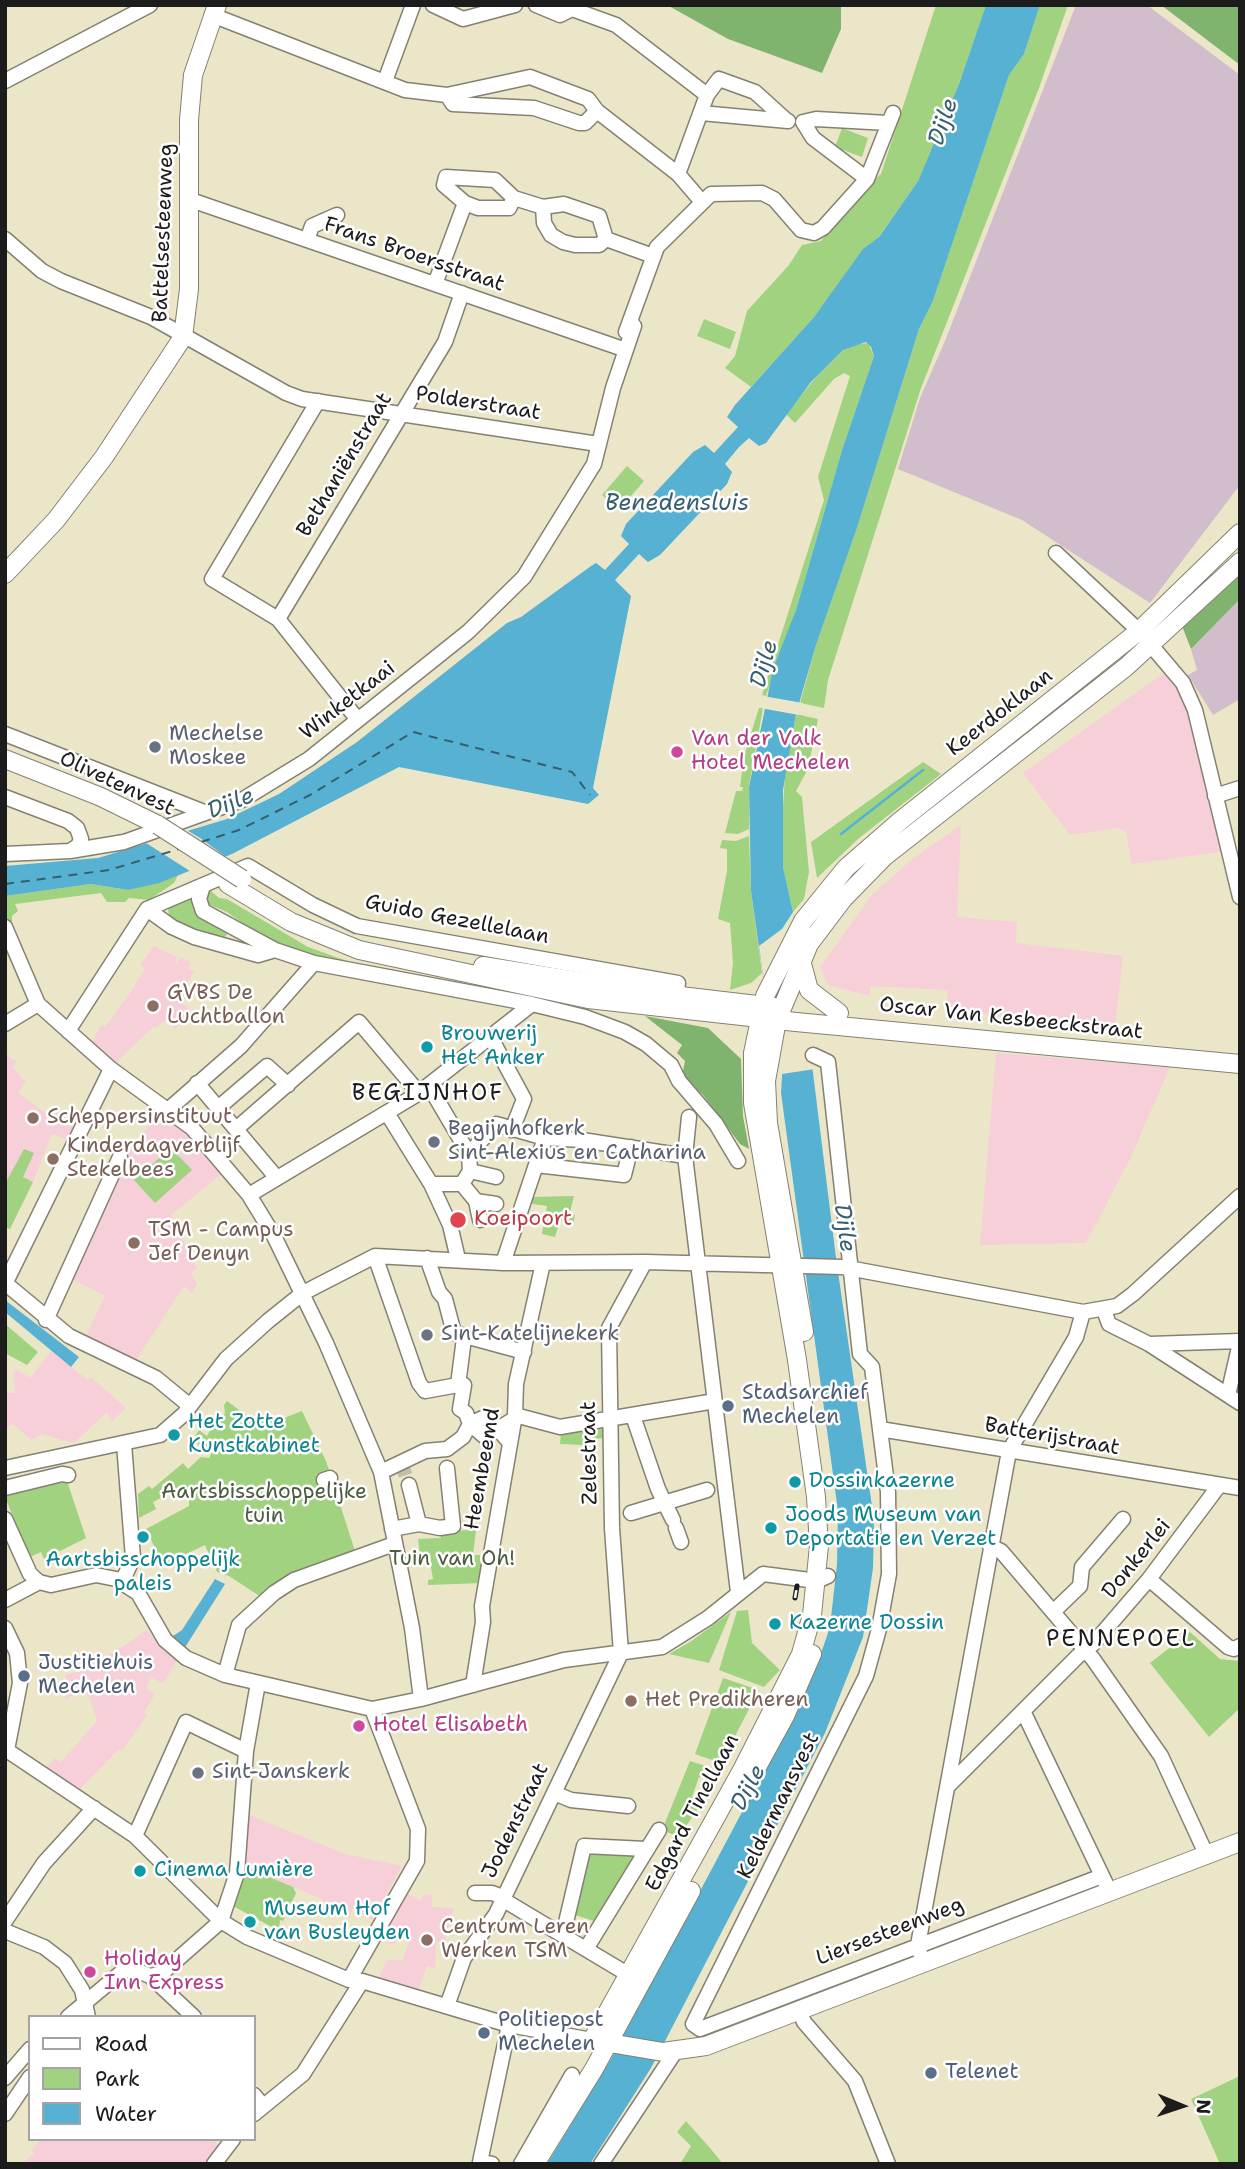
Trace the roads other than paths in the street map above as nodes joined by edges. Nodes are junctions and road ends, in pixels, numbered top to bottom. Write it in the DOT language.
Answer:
graph roads {
  1 [pos="150,5"];
  2 [pos="412,5"];
  3 [pos="433,5"];
  4 [pos="515,5"];
  5 [pos="536,5"];
  6 [pos="215,10"];
  7 [pos="455,10"];
  8 [pos="5,81"];
  9 [pos="385,81"];
  10 [pos="707,94"];
  11 [pos="447,95"];
  12 [pos="597,111"];
  13 [pos="701,113"];
  14 [pos="787,121"];
  15 [pos="803,122"];
  16 [pos="678,174"];
  17 [pos="867,179"];
  18 [pos="514,198"];
  19 [pos="188,199"];
  20 [pos="702,202"];
  21 [pos="465,203"];
  22 [pos="543,207"];
  23 [pos="337,215"];
  24 [pos="5,239"];
  25 [pos="606,239"];
  26 [pos="307,240"];
  27 [pos="653,256"];
  28 [pos="435,284"];
  29 [pos="462,293"];
  30 [pos="183,337"];
  31 [pos="630,337"];
  32 [pos="318,401"];
  33 [pos="401,413"];
  34 [pos="598,444"];
  35 [pos="1240,533"];
  36 [pos="1056,553"];
  37 [pos="1240,562"];
  38 [pos="5,574"];
  39 [pos="278,619"];
  40 [pos="1139,631"];
  41 [pos="1153,645"];
  42 [pos="358,720"];
  43 [pos="5,734"];
  44 [pos="5,759"];
  45 [pos="5,771"];
  46 [pos="1240,788"];
  47 [pos="1215,796"];
  48 [pos="5,797"];
  49 [pos="204,812"];
  50 [pos="151,827"];
  51 [pos="70,851"];
  52 [pos="6,853"];
  53 [pos="235,882"];
  54 [pos="203,886"];
  55 [pos="1240,897"];
  56 [pos="147,909"];
  57 [pos="5,926"];
  58 [pos="8,946"];
  59 [pos="275,950"];
  60 [pos="801,961"];
  61 [pos="314,962"];
  62 [pos="590,989"];
  63 [pos="676,996"];
  64 [pos="38,1004"];
  65 [pos="532,1004"];
  66 [pos="769,1010"];
  67 [pos="839,1013"];
  68 [pos="808,1017"];
  69 [pos="5,1024"];
  70 [pos="68,1031"];
  71 [pos="491,1038"];
  72 [pos="1240,1054"];
  73 [pos="813,1055"];
  74 [pos="1240,1064"];
  75 [pos="111,1069"];
  76 [pos="197,1083"];
  77 [pos="288,1085"];
  78 [pos="424,1089"];
  79 [pos="218,1108"];
  80 [pos="169,1109"];
  81 [pos="387,1113"];
  82 [pos="689,1117"];
  83 [pos="236,1129"];
  84 [pos="512,1130"];
  85 [pos="545,1138"];
  86 [pos="631,1147"];
  87 [pos="469,1154"];
  88 [pos="685,1156"];
  89 [pos="120,1157"];
  90 [pos="738,1161"];
  91 [pos="536,1165"];
  92 [pos="470,1171"];
  93 [pos="276,1177"];
  94 [pos="496,1177"];
  95 [pos="431,1184"];
  96 [pos="462,1184"];
  97 [pos="249,1195"];
  98 [pos="1240,1196"];
  99 [pos="476,1200"];
  100 [pos="496,1204"];
  101 [pos="480,1220"];
  102 [pos="374,1256"];
  103 [pos="427,1258"];
  104 [pos="458,1259"];
  105 [pos="645,1262"];
  106 [pos="503,1263"];
  107 [pos="542,1263"];
  108 [pos="697,1264"];
  109 [pos="792,1266"];
  110 [pos="848,1268"];
  111 [pos="5,1284"];
  112 [pos="303,1293"];
  113 [pos="1104,1310"];
  114 [pos="1083,1312"];
  115 [pos="46,1320"];
  116 [pos="464,1338"];
  117 [pos="1240,1342"];
  118 [pos="1149,1344"];
  119 [pos="524,1352"];
  120 [pos="461,1385"];
  121 [pos="1234,1399"];
  122 [pos="715,1401"];
  123 [pos="190,1406"];
  124 [pos="634,1416"];
  125 [pos="514,1417"];
  126 [pos="610,1421"];
  127 [pos="470,1424"];
  128 [pos="498,1429"];
  129 [pos="880,1429"];
  130 [pos="510,1443"];
  131 [pos="124,1444"];
  132 [pos="1009,1451"];
  133 [pos="447,1458"];
  134 [pos="5,1468"];
  135 [pos="381,1472"];
  136 [pos="68,1475"];
  137 [pos="409,1485"];
  138 [pos="1218,1487"];
  139 [pos="5,1488"];
  140 [pos="717,1488"];
  141 [pos="1240,1488"];
  142 [pos="666,1500"];
  143 [pos="621,1517"];
  144 [pos="5,1519"];
  145 [pos="1123,1519"];
  146 [pos="419,1524"];
  147 [pos="392,1529"];
  148 [pos="677,1530"];
  149 [pos="394,1544"];
  150 [pos="990,1546"];
  151 [pos="822,1579"];
  152 [pos="1149,1579"];
  153 [pos="40,1581"];
  154 [pos="122,1582"];
  155 [pos="738,1592"];
  156 [pos="5,1600"];
  157 [pos="1053,1612"];
  158 [pos="5,1628"];
  159 [pos="1240,1646"];
  160 [pos="1086,1650"];
  161 [pos="621,1653"];
  162 [pos="225,1675"];
  163 [pos="258,1683"];
  164 [pos="472,1685"];
  165 [pos="421,1699"];
  166 [pos="372,1709"];
  167 [pos="1023,1712"];
  168 [pos="6,1750"];
  169 [pos="247,1751"];
  170 [pos="947,1786"];
  171 [pos="554,1793"];
  172 [pos="628,1806"];
  173 [pos="92,1810"];
  174 [pos="659,1830"];
  175 [pos="135,1836"];
  176 [pos="1240,1842"];
  177 [pos="646,1849"];
  178 [pos="1207,1856"];
  179 [pos="1106,1884"];
  180 [pos="475,1893"];
  181 [pos="502,1898"];
  182 [pos="221,1920"];
  183 [pos="5,1921"];
  184 [pos="5,1931"];
  185 [pos="563,1935"];
  186 [pos="586,1949"];
  187 [pos="921,1955"];
  188 [pos="629,1975"];
  189 [pos="150,1976"];
  190 [pos="356,1981"];
  191 [pos="447,2006"];
  192 [pos="84,2012"];
  193 [pos="800,2012"];
  194 [pos="192,2015"];
  195 [pos="509,2025"];
  196 [pos="694,2027"];
  197 [pos="606,2042"];
  198 [pos="28,2051"];
  199 [pos="669,2052"];
  200 [pos="572,2075"];
  201 [pos="5,2078"];
  202 [pos="28,2080"];
  203 [pos="257,2105"];
  204 [pos="5,2114"];
  205 [pos="227,2142"];
  206 [pos="214,2164"];
  207 [pos="492,2164"];
  208 [pos="521,2164"];
  209 [pos="536,2164"];
  210 [pos="601,2164"];
  211 [pos="889,2164"];
  1 -- 8 [label="street"];
  2 -- 9 [label="street"];
  3 -- 7 [label="street"];
  4 -- 7 [label="street"];
  5 -- 10 [label="street"];
  6 -- 9 [label="street"];
  6 -- 19 [label="main road, Battelsesteenweg"];
  9 -- 11 [label="street"];
  10 -- 13 [label="street"];
  10 -- 14 [label="street"];
  11 -- 12 [label="street"];
  11 -- 12 [label="street"];
  12 -- 16 [label="street"];
  13 -- 14 [label="street"];
  13 -- 16 [label="street"];
  14 -- 15 [label="street"];
  15 -- 17 [label="street"];
  15 -- 17 [label="street"];
  16 -- 20 [label="street"];
  17 -- 20 [label="street"];
  18 -- 21 [label="street"];
  18 -- 21 [label="street"];
  18 -- 22 [label="street"];
  19 -- 26 [label="street, Frans Broersstraat"];
  19 -- 30 [label="main road, Battelsesteenweg"];
  20 -- 27 [label="street"];
  21 -- 28 [label="street"];
  22 -- 25 [label="street"];
  22 -- 25 [label="street"];
  23 -- 26 [label="street"];
  24 -- 30 [label="street, Polderstraat"];
  25 -- 27 [label="street"];
  26 -- 28 [label="street, Frans Broersstraat"];
  27 -- 31 [label="street"];
  28 -- 29 [label="street, Frans Broersstraat"];
  29 -- 31 [label="street, Frans Broersstraat"];
  29 -- 33 [label="street, Bethaniënstraat"];
  30 -- 32 [label="street, Polderstraat"];
  30 -- 38 [label="main road, Battelsesteenweg"];
  31 -- 34 [label="street"];
  32 -- 33 [label="street, Polderstraat"];
  32 -- 39 [label="street"];
  33 -- 34 [label="street, Polderstraat"];
  33 -- 39 [label="street, Bethaniënstraat"];
  34 -- 42 [label="street, Winketkaai"];
  35 -- 40 [label="main road, Keerdoklaan"];
  36 -- 40 [label="street"];
  37 -- 41 [label="main road, Keerdoklaan"];
  39 -- 42 [label="street"];
  40 -- 41 [label="street"];
  40 -- 66 [label="main road, Keerdoklaan"];
  41 -- 47 [label="street"];
  41 -- 60 [label="main road, Keerdoklaan"];
  42 -- 49 [label="street, Winketkaai"];
  43 -- 49 [label="street, Olivetenvest"];
  44 -- 50 [label="main road, Olivetenvest"];
  45 -- 50 [label="main road, Olivetenvest"];
  46 -- 47 [label="street"];
  47 -- 55 [label="street"];
  48 -- 51 [label="street"];
  49 -- 51 [label="street"];
  50 -- 53 [label="main road, Olivetenvest, bridge"];
  51 -- 52 [label="street"];
  53 -- 62 [label="main road, Guido Gezellelaan"];
  54 -- 56 [label="street, Guido Gezellelaan"];
  54 -- 59 [label="street, Guido Gezellelaan"];
  54 -- 62 [label="street, Guido Gezellelaan"];
  56 -- 59 [label="street, Guido Gezellelaan"];
  56 -- 70 [label="street"];
  57 -- 58 [label="street"];
  58 -- 64 [label="street"];
  59 -- 61 [label="street, Guido Gezellelaan"];
  60 -- 66 [label="main road, Keerdoklaan"];
  60 -- 67 [label="main road"];
  61 -- 65 [label="street, Guido Gezellelaan"];
  61 -- 76 [label="street"];
  62 -- 63 [label="main road, Guido Gezellelaan"];
  62 -- 63 [label="street, Guido Gezellelaan"];
  62 -- 65 [label="street, Guido Gezellelaan"];
  62 -- 90 [label="street, Guido Gezellelaan"];
  63 -- 66 [label="main road, Guido Gezellelaan"];
  64 -- 69 [label="street"];
  64 -- 70 [label="street"];
  65 -- 71 [label="street"];
  66 -- 68 [label="main road, Oscar Van Kesbeeckstraat"];
  66 -- 109 [label="main road"];
  66 -- 109 [label="main road"];
  67 -- 68 [label="main road, Oscar Van Kesbeeckstraat"];
  67 -- 72 [label="main road, Oscar Van Kesbeeckstraat"];
  68 -- 74 [label="main road, Oscar Van Kesbeeckstraat"];
  70 -- 75 [label="street"];
  71 -- 78 [label="street"];
  71 -- 84 [label="street"];
  73 -- 110 [label="street, Keldermansvest"];
  75 -- 80 [label="street"];
  75 -- 111 [label="street"];
  76 -- 79 [label="street"];
  76 -- 80 [label="street"];
  77 -- 78 [label="street"];
  77 -- 79 [label="street"];
  77 -- 83 [label="street"];
  78 -- 81 [label="street"];
  78 -- 87 [label="street"];
  79 -- 83 [label="street"];
  80 -- 97 [label="street"];
  81 -- 93 [label="street"];
  81 -- 95 [label="street"];
  82 -- 88 [label="street"];
  83 -- 93 [label="street"];
  84 -- 85 [label="street"];
  84 -- 87 [label="street"];
  85 -- 86 [label="street"];
  85 -- 91 [label="street"];
  86 -- 88 [label="street"];
  86 -- 91 [label="street"];
  87 -- 92 [label="street"];
  88 -- 108 [label="street"];
  89 -- 115 [label="street"];
  91 -- 106 [label="street"];
  92 -- 94 [label="street"];
  92 -- 96 [label="street"];
  93 -- 97 [label="street"];
  95 -- 96 [label="street"];
  95 -- 104 [label="street"];
  96 -- 99 [label="street"];
  97 -- 112 [label="street"];
  98 -- 113 [label="street"];
  99 -- 100 [label="street"];
  99 -- 101 [label="street"];
  102 -- 103 [label="street"];
  102 -- 112 [label="street"];
  102 -- 120 [label="street"];
  103 -- 104 [label="street"];
  103 -- 116 [label="street"];
  104 -- 106 [label="street"];
  105 -- 107 [label="street"];
  105 -- 108 [label="street"];
  105 -- 126 [label="street, Zelestraat"];
  106 -- 107 [label="street"];
  107 -- 119 [label="street, Heembeemd"];
  108 -- 109 [label="street"];
  108 -- 122 [label="street"];
  109 -- 110 [label="street"];
  109 -- 151 [label="main road, Edgard Tinellaan"];
  110 -- 114 [label="street"];
  110 -- 129 [label="street, Keldermansvest"];
  111 -- 115 [label="street"];
  112 -- 123 [label="street"];
  112 -- 135 [label="street"];
  113 -- 114 [label="street"];
  113 -- 118 [label="street"];
  114 -- 132 [label="street"];
  115 -- 123 [label="street"];
  116 -- 119 [label="street"];
  116 -- 120 [label="street"];
  117 -- 118 [label="street"];
  117 -- 121 [label="street"];
  118 -- 121 [label="street"];
  119 -- 125 [label="street, Heembeemd"];
  120 -- 127 [label="street"];
  122 -- 124 [label="street"];
  122 -- 140 [label="street"];
  123 -- 131 [label="street"];
  124 -- 126 [label="street"];
  124 -- 142 [label="street"];
  125 -- 126 [label="street"];
  125 -- 128 [label="street"];
  125 -- 130 [label="street, Heembeemd"];
  126 -- 143 [label="street, Zelestraat"];
  127 -- 128 [label="street"];
  127 -- 133 [label="street"];
  128 -- 130 [label="street"];
  129 -- 132 [label="street, Batterijstraat"];
  129 -- 196 [label="street, Keldermansvest"];
  130 -- 164 [label="street, Heembeemd"];
  131 -- 134 [label="street"];
  131 -- 154 [label="street"];
  132 -- 138 [label="street, Batterijstraat"];
  132 -- 150 [label="street"];
  133 -- 135 [label="street"];
  133 -- 146 [label="street"];
  135 -- 147 [label="street"];
  136 -- 139 [label="street"];
  137 -- 146 [label="street"];
  138 -- 141 [label="street"];
  138 -- 152 [label="street, Donkerlei"];
  140 -- 142 [label="street"];
  140 -- 155 [label="street"];
  142 -- 143 [label="street"];
  142 -- 148 [label="street"];
  143 -- 161 [label="street, Zelestraat"];
  144 -- 153 [label="street"];
  145 -- 157 [label="street"];
  146 -- 147 [label="street"];
  147 -- 149 [label="street"];
  149 -- 162 [label="street"];
  149 -- 165 [label="street"];
  150 -- 157 [label="street"];
  150 -- 170 [label="street"];
  151 -- 155 [label="street"];
  151 -- 188 [label="main road, Edgard Tinellaan"];
  151 -- 197 [label="main road, Edgard Tinellaan"];
  152 -- 159 [label="street"];
  152 -- 160 [label="street, Donkerlei"];
  153 -- 154 [label="street"];
  153 -- 156 [label="street"];
  154 -- 162 [label="street"];
  155 -- 161 [label="street"];
  157 -- 160 [label="street"];
  158 -- 168 [label="street"];
  160 -- 167 [label="street, Donkerlei"];
  160 -- 178 [label="street"];
  161 -- 164 [label="street"];
  161 -- 171 [label="street, Jodenstraat"];
  162 -- 163 [label="street"];
  163 -- 166 [label="street"];
  163 -- 169 [label="street"];
  164 -- 165 [label="street"];
  165 -- 166 [label="street"];
  166 -- 190 [label="street"];
  167 -- 170 [label="street, Donkerlei"];
  167 -- 179 [label="street"];
  168 -- 173 [label="street"];
  169 -- 175 [label="street"];
  169 -- 182 [label="street"];
  170 -- 187 [label="street"];
  171 -- 172 [label="street"];
  171 -- 181 [label="street, Jodenstraat"];
  173 -- 175 [label="street"];
  173 -- 183 [label="street"];
  174 -- 177 [label="street"];
  175 -- 182 [label="street"];
  176 -- 178 [label="main road, Liersesteenweg"];
  177 -- 185 [label="street"];
  177 -- 186 [label="street"];
  178 -- 179 [label="main road, Liersesteenweg"];
  179 -- 187 [label="main road, Liersesteenweg"];
  180 -- 181 [label="street"];
  181 -- 185 [label="street"];
  181 -- 191 [label="street, Jodenstraat"];
  182 -- 189 [label="street"];
  182 -- 190 [label="street"];
  184 -- 192 [label="street"];
  185 -- 186 [label="street"];
  186 -- 188 [label="street"];
  187 -- 193 [label="main road, Liersesteenweg"];
  187 -- 196 [label="street, Liersesteenweg"];
  188 -- 197 [label="main road, Edgard Tinellaan"];
  189 -- 192 [label="street"];
  189 -- 194 [label="street"];
  190 -- 191 [label="street"];
  190 -- 203 [label="street"];
  191 -- 195 [label="street"];
  193 -- 199 [label="main road, Liersesteenweg"];
  193 -- 211 [label="street"];
  195 -- 197 [label="street"];
  195 -- 207 [label="street"];
  197 -- 199 [label="main road, Liersesteenweg"];
  197 -- 209 [label="main road"];
  198 -- 201 [label="street"];
  199 -- 210 [label="street"];
  200 -- 208 [label="street"];
  202 -- 204 [label="street"];
  205 -- 206 [label="street"];
}
